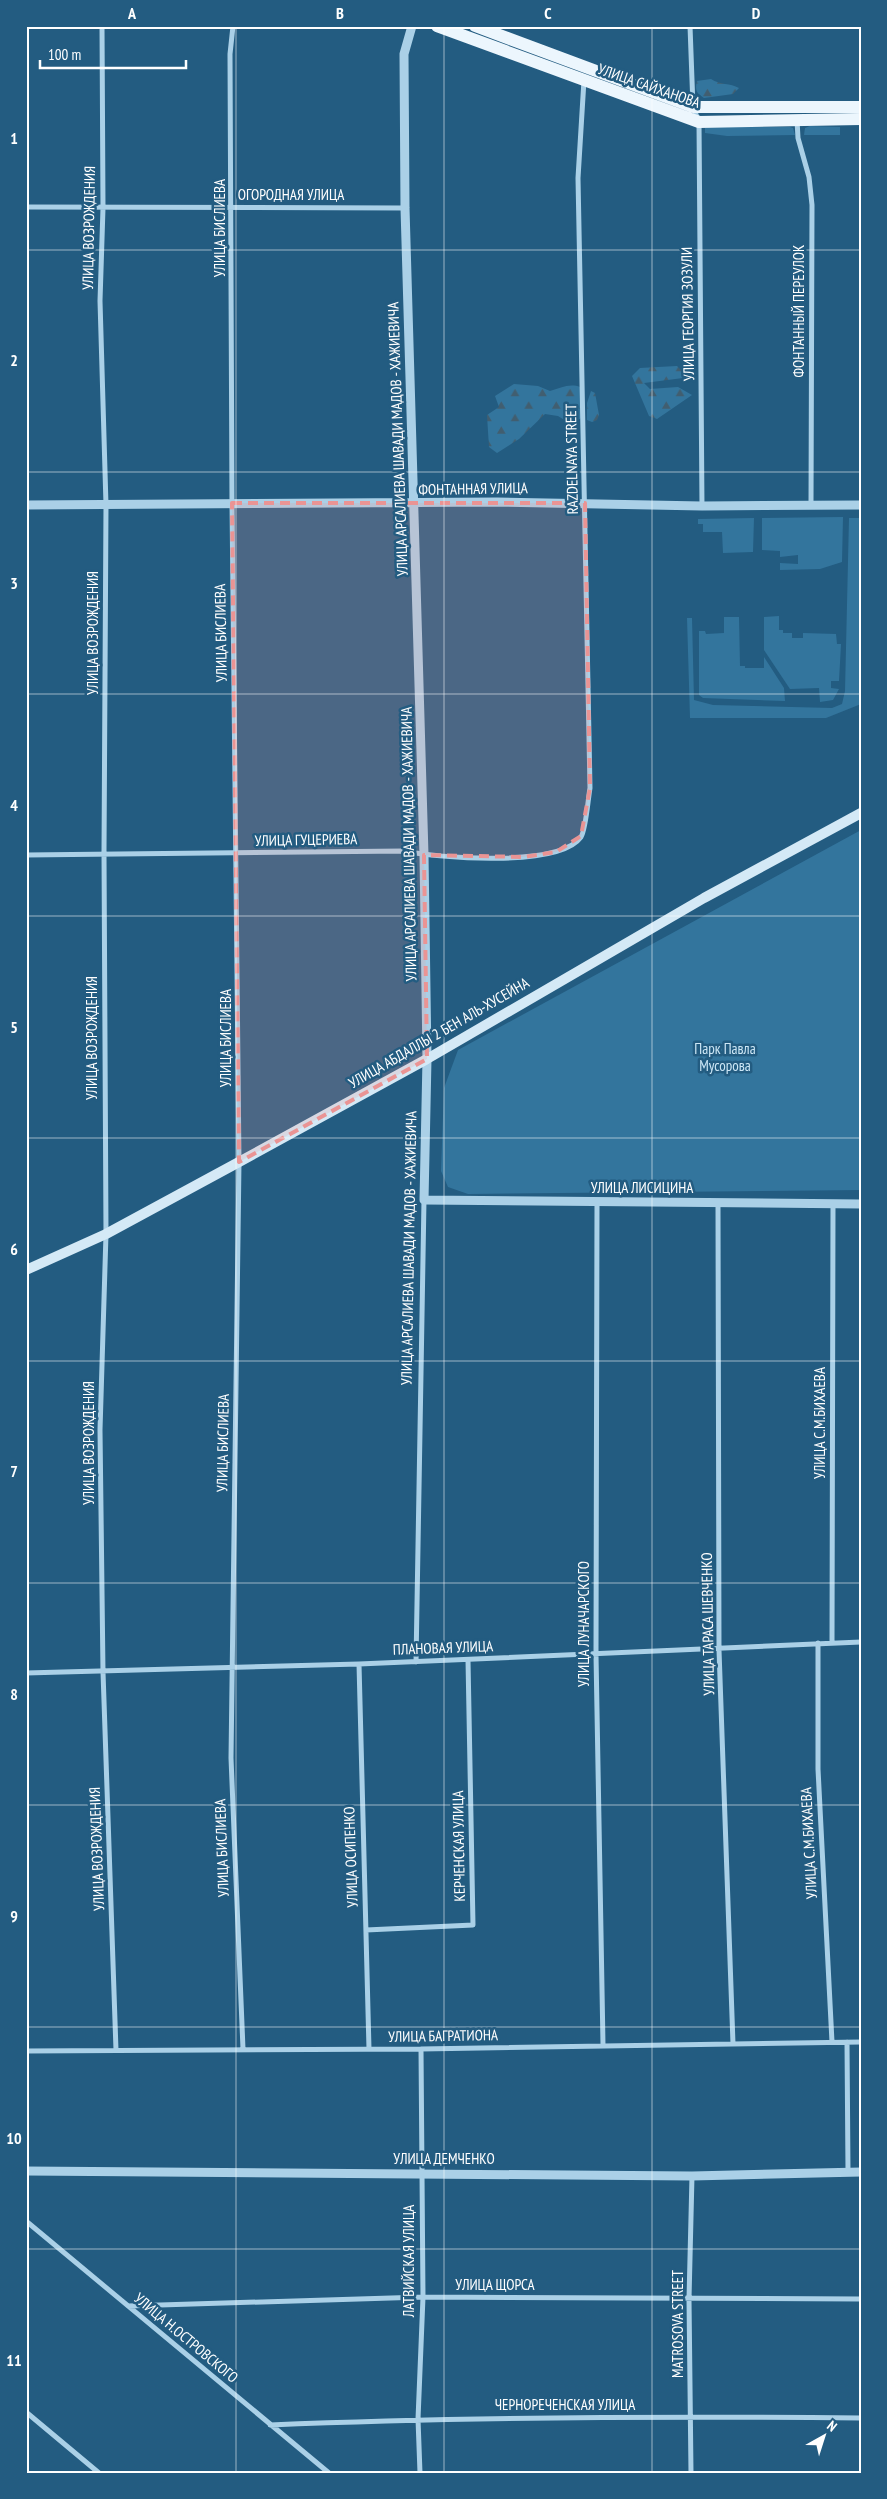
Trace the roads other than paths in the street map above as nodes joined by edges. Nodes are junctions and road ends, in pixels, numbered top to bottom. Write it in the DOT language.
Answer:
graph roads {
  1 [pos="102,26"];
  2 [pos="233,26"];
  3 [pos="412,26"];
  4 [pos="437,26"];
  5 [pos="475,26"];
  6 [pos="690,26"];
  7 [pos="584,80"];
  8 [pos="694,107"];
  9 [pos="861,107"];
  10 [pos="797,119"];
  11 [pos="861,119"];
  12 [pos="699,122"];
  13 [pos="26,207"];
  14 [pos="232,207"];
  15 [pos="103,208"];
  16 [pos="405,208"];
  17 [pos="232,503"];
  18 [pos="585,503"];
  19 [pos="414,504"];
  20 [pos="26,505"];
  21 [pos="861,505"];
  22 [pos="106,506"];
  23 [pos="702,506"];
  24 [pos="811,506"];
  25 [pos="861,813"];
  26 [pos="581,836"];
  27 [pos="104,853"];
  28 [pos="237,854"];
  29 [pos="26,855"];
  30 [pos="424,855"];
  31 [pos="427,1058"];
  32 [pos="239,1162"];
  33 [pos="424,1200"];
  34 [pos="598,1202"];
  35 [pos="718,1203"];
  36 [pos="833,1204"];
  37 [pos="861,1204"];
  38 [pos="106,1234"];
  39 [pos="26,1270"];
  40 [pos="832,1642"];
  41 [pos="861,1642"];
  42 [pos="818,1643"];
  43 [pos="719,1650"];
  44 [pos="596,1655"];
  45 [pos="468,1660"];
  46 [pos="416,1662"];
  47 [pos="358,1664"];
  48 [pos="233,1668"];
  49 [pos="103,1672"];
  50 [pos="26,1673"];
  51 [pos="366,1930"];
  52 [pos="832,2042"];
  53 [pos="847,2042"];
  54 [pos="861,2042"];
  55 [pos="733,2044"];
  56 [pos="603,2045"];
  57 [pos="369,2049"];
  58 [pos="421,2049"];
  59 [pos="116,2050"];
  60 [pos="243,2050"];
  61 [pos="26,2051"];
  62 [pos="26,2171"];
  63 [pos="848,2171"];
  64 [pos="421,2172"];
  65 [pos="861,2172"];
  66 [pos="692,2176"];
  67 [pos="26,2221"];
  68 [pos="423,2296"];
  69 [pos="689,2299"];
  70 [pos="861,2299"];
  71 [pos="128,2306"];
  72 [pos="26,2412"];
  73 [pos="691,2417"];
  74 [pos="861,2418"];
  75 [pos="418,2419"];
  76 [pos="270,2425"];
  77 [pos="99,2473"];
  78 [pos="329,2473"];
  79 [pos="420,2473"];
  80 [pos="691,2473"];
  1 -- 15 [label="street, УЛИЦА ВОЗРОЖДЕНИЯ"];
  2 -- 14 [label="street, УЛИЦА БИСЛИЕВА"];
  3 -- 16 [label="street, УЛИЦА АРСАЛИЕВА ШАВАДИ МАДОВ - ХАЖИЕВИЧА"];
  4 -- 7 [label="main road, УЛИЦА САЙХАНОВА"];
  5 -- 8 [label="main road, УЛИЦА САЙХАНОВА"];
  6 -- 8 [label="street, УЛИЦА ГЕОРГИЯ ЗОЗУЛИ"];
  7 -- 12 [label="main road, УЛИЦА САЙХАНОВА"];
  7 -- 18 [label="street, RAZDELNAYA STREET"];
  8 -- 9 [label="main road, УЛИЦА САЙХАНОВА"];
  8 -- 12 [label="street, УЛИЦА ГЕОРГИЯ ЗОЗУЛИ"];
  10 -- 11 [label="main road, УЛИЦА САЙХАНОВА"];
  10 -- 12 [label="main road, УЛИЦА САЙХАНОВА"];
  10 -- 24 [label="street, ФОНТАННЫЙ ПЕРЕУЛОК"];
  12 -- 23 [label="street, УЛИЦА ГЕОРГИЯ ЗОЗУЛИ"];
  13 -- 15 [label="street, ОГОРОДНАЯ УЛИЦА"];
  14 -- 15 [label="street, ОГОРОДНАЯ УЛИЦА"];
  14 -- 16 [label="street, ОГОРОДНАЯ УЛИЦА"];
  14 -- 17 [label="street, УЛИЦА БИСЛИЕВА"];
  15 -- 22 [label="street, УЛИЦА ВОЗРОЖДЕНИЯ"];
  16 -- 19 [label="street, УЛИЦА АРСАЛИЕВА ШАВАДИ МАДОВ - ХАЖИЕВИЧА"];
  17 -- 19 [label="street, ФОНТАННАЯ УЛИЦА"];
  17 -- 22 [label="street, ФОНТАННАЯ УЛИЦА"];
  17 -- 28 [label="street, УЛИЦА БИСЛИЕВА"];
  18 -- 19 [label="street, ФОНТАННАЯ УЛИЦА"];
  18 -- 23 [label="street, ФОНТАННАЯ УЛИЦА"];
  18 -- 26 [label="street, RAZDELNAYA STREET"];
  19 -- 30 [label="street, УЛИЦА АРСАЛИЕВА ШАВАДИ МАДОВ - ХАЖИЕВИЧА"];
  20 -- 22 [label="street, ФОНТАННАЯ УЛИЦА"];
  21 -- 24 [label="street, ФОНТАННАЯ УЛИЦА"];
  22 -- 27 [label="street, УЛИЦА ВОЗРОЖДЕНИЯ"];
  23 -- 24 [label="street, ФОНТАННАЯ УЛИЦА"];
  25 -- 31 [label="main road, УЛИЦА АБДАЛЛЫ 2 БЕН АЛЬ-ХУСЕЙНА"];
  26 -- 30 [label="street, УЛИЦА ГУЦЕРИЕВА"];
  27 -- 28 [label="street, УЛИЦА ГУЦЕРИЕВА"];
  27 -- 29 [label="street, УЛИЦА ГУЦЕРИЕВА"];
  27 -- 38 [label="street, УЛИЦА ВОЗРОЖДЕНИЯ"];
  28 -- 30 [label="street, УЛИЦА ГУЦЕРИЕВА"];
  28 -- 32 [label="street, УЛИЦА БИСЛИЕВА"];
  30 -- 31 [label="street, УЛИЦА АРСАЛИЕВА ШАВАДИ МАДОВ - ХАЖИЕВИЧА"];
  31 -- 32 [label="main road, УЛИЦА АБДАЛЛЫ 2 БЕН АЛЬ-ХУСЕЙНА"];
  31 -- 33 [label="street, УЛИЦА АРСАЛИЕВА ШАВАДИ МАДОВ - ХАЖИЕВИЧА"];
  32 -- 38 [label="main road, УЛИЦА АБДАЛЛЫ 2 БЕН АЛЬ-ХУСЕЙНА"];
  32 -- 48 [label="street, УЛИЦА БИСЛИЕВА"];
  33 -- 34 [label="street, УЛИЦА ЛИСИЦИНА"];
  33 -- 46 [label="street, УЛИЦА АРСАЛИЕВА ШАВАДИ МАДОВ - ХАЖИЕВИЧА"];
  34 -- 35 [label="street, УЛИЦА ЛИСИЦИНА"];
  34 -- 44 [label="street, УЛИЦА ЛУНАЧАРСКОГО"];
  35 -- 36 [label="street, УЛИЦА ЛИСИЦИНА"];
  35 -- 43 [label="street, УЛИЦА ТАРАСА ШЕВЧЕНКО"];
  36 -- 37 [label="street, УЛИЦА ЛИСИЦИНА"];
  36 -- 40 [label="street, УЛИЦА С.М.БИХАЕВА"];
  38 -- 39 [label="main road, УЛИЦА АБДАЛЛЫ 2 БЕН АЛЬ-ХУСЕЙНА"];
  38 -- 49 [label="street, УЛИЦА ВОЗРОЖДЕНИЯ"];
  40 -- 41 [label="street, ПЛАНОВАЯ УЛИЦА"];
  40 -- 42 [label="street, ПЛАНОВАЯ УЛИЦА"];
  42 -- 43 [label="street, ПЛАНОВАЯ УЛИЦА"];
  42 -- 52 [label="street, УЛИЦА С.М.БИХАЕВА"];
  43 -- 44 [label="street, ПЛАНОВАЯ УЛИЦА"];
  43 -- 55 [label="street, УЛИЦА ТАРАСА ШЕВЧЕНКО"];
  44 -- 45 [label="street, ПЛАНОВАЯ УЛИЦА"];
  44 -- 56 [label="street, УЛИЦА ЛУНАЧАРСКОГО"];
  45 -- 46 [label="street, ПЛАНОВАЯ УЛИЦА"];
  45 -- 51 [label="street, КЕРЧЕНСКАЯ УЛИЦА"];
  46 -- 47 [label="street, ПЛАНОВАЯ УЛИЦА"];
  47 -- 48 [label="street, ПЛАНОВАЯ УЛИЦА"];
  47 -- 51 [label="street, УЛИЦА ОСИПЕНКО"];
  48 -- 49 [label="street, ПЛАНОВАЯ УЛИЦА"];
  48 -- 60 [label="street, УЛИЦА БИСЛИЕВА"];
  49 -- 50 [label="street, ПЛАНОВАЯ УЛИЦА"];
  49 -- 59 [label="street, УЛИЦА ВОЗРОЖДЕНИЯ"];
  51 -- 57 [label="street, УЛИЦА ОСИПЕНКО"];
  52 -- 53 [label="street, УЛИЦА БАГРАТИОНА"];
  52 -- 55 [label="street, УЛИЦА БАГРАТИОНА"];
  53 -- 54 [label="street, УЛИЦА БАГРАТИОНА"];
  53 -- 63 [label="street"];
  55 -- 56 [label="street, УЛИЦА БАГРАТИОНА"];
  56 -- 58 [label="street, УЛИЦА БАГРАТИОНА"];
  57 -- 58 [label="street, УЛИЦА БАГРАТИОНА"];
  57 -- 60 [label="street, УЛИЦА БАГРАТИОНА"];
  58 -- 64 [label="street, ЛАТВИЙСКАЯ УЛИЦА"];
  59 -- 60 [label="street, УЛИЦА БАГРАТИОНА"];
  59 -- 61 [label="street, УЛИЦА БАГРАТИОНА"];
  62 -- 64 [label="street, УЛИЦА ДЕМЧЕНКО"];
  63 -- 65 [label="street, УЛИЦА ДЕМЧЕНКО"];
  63 -- 66 [label="street, УЛИЦА ДЕМЧЕНКО"];
  64 -- 66 [label="street, УЛИЦА ДЕМЧЕНКО"];
  64 -- 68 [label="street, ЛАТВИЙСКАЯ УЛИЦА"];
  66 -- 69 [label="street, MATROSOVA STREET"];
  67 -- 71 [label="street, УЛИЦА Н.ОСТРОВСКОГО"];
  68 -- 69 [label="street, УЛИЦА ЩОРСА"];
  68 -- 71 [label="street, УЛИЦА ЩОРСА"];
  68 -- 75 [label="street, ЛАТВИЙСКАЯ УЛИЦА"];
  69 -- 70 [label="street, УЛИЦА ЩОРСА"];
  69 -- 73 [label="street, MATROSOVA STREET"];
  71 -- 76 [label="street, УЛИЦА Н.ОСТРОВСКОГО"];
  72 -- 77 [label="street"];
  73 -- 74 [label="street, ЧЕРНОРЕЧЕНСКАЯ УЛИЦА"];
  73 -- 75 [label="street, ЧЕРНОРЕЧЕНСКАЯ УЛИЦА"];
  73 -- 80 [label="street, MATROSOVA STREET"];
  75 -- 76 [label="street, ЧЕРНОРЕЧЕНСКАЯ УЛИЦА"];
  75 -- 79 [label="street, ЛАТВИЙСКАЯ УЛИЦА"];
  76 -- 78 [label="street, УЛИЦА Н.ОСТРОВСКОГО"];
}
